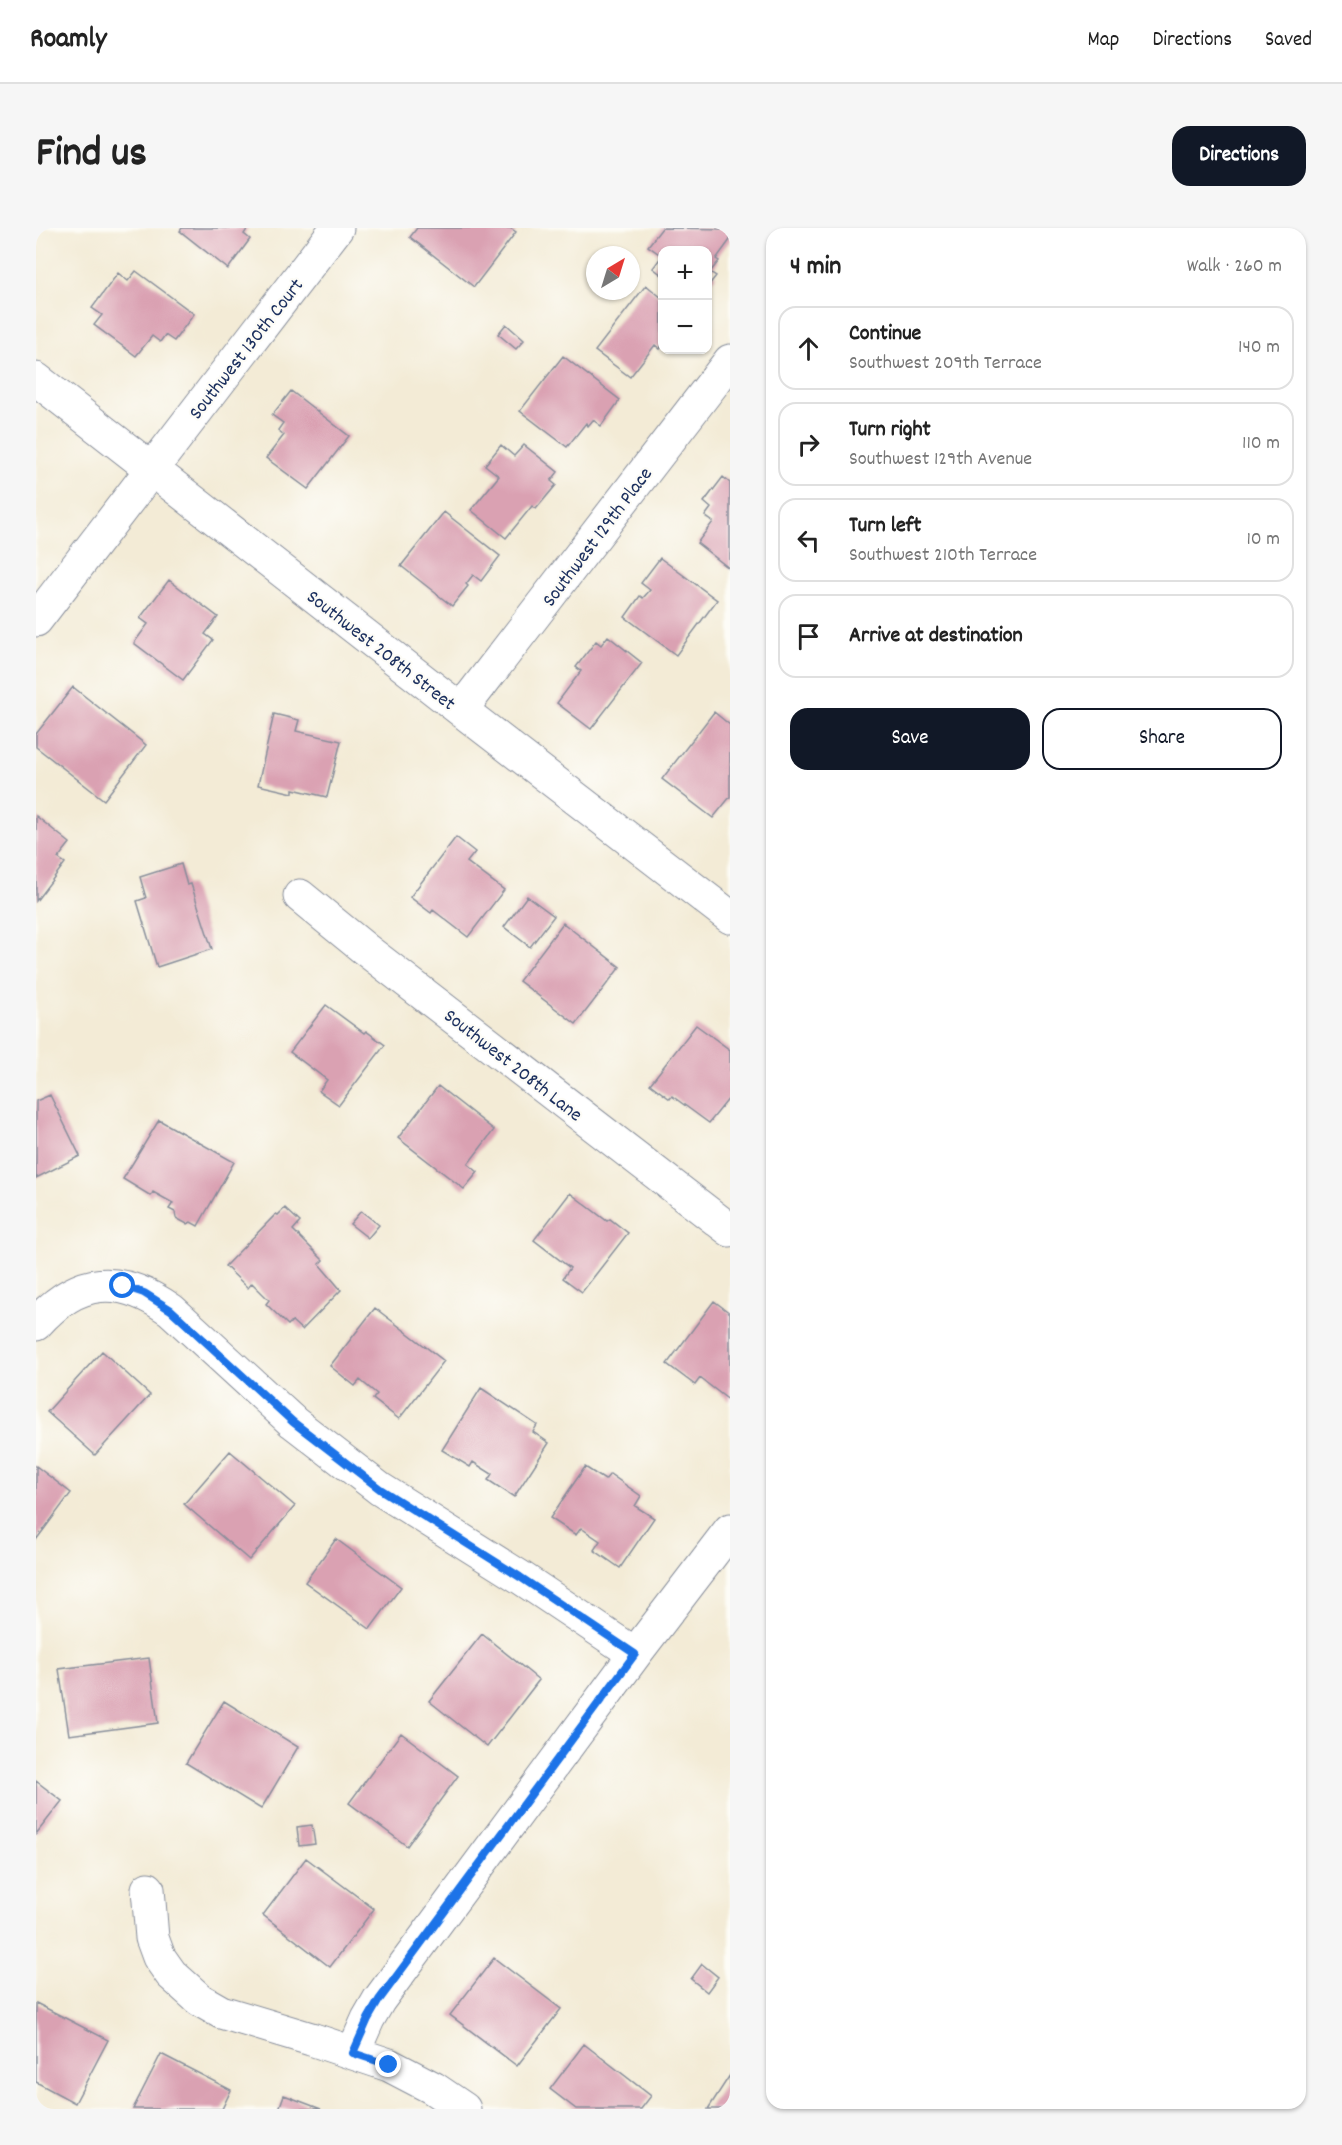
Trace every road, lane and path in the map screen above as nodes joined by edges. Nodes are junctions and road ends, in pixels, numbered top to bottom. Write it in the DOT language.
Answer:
graph roads {
  1 [pos="337,228"];
  2 [pos="730,361"];
  3 [pos="36,379"];
  4 [pos="153,468"];
  5 [pos="36,620"];
  6 [pos="461,710"];
  7 [pos="300,896"];
  8 [pos="729,914"];
  9 [pos="730,1230"];
  10 [pos="36,1324"];
  11 [pos="730,1530"];
  12 [pos="635,1654"];
  13 [pos="147,1889"];
  14 [pos="353,2053"];
  15 [pos="464,2109"];
  1 -- 4 [label="street, Southwest 130th Court"];
  2 -- 6 [label="street, Southwest 129th Place"];
  3 -- 4 [label="street, Southwest 208th Street"];
  4 -- 5 [label="street, Southwest 130th Court"];
  4 -- 6 [label="street, Southwest 208th Street"];
  6 -- 8 [label="street, Southwest 208th Street"];
  7 -- 9 [label="street, Southwest 208th Lane"];
  10 -- 12 [label="street"];
  11 -- 12 [label="street"];
  12 -- 14 [label="street"];
  13 -- 14 [label="street"];
  14 -- 15 [label="street"];
}
